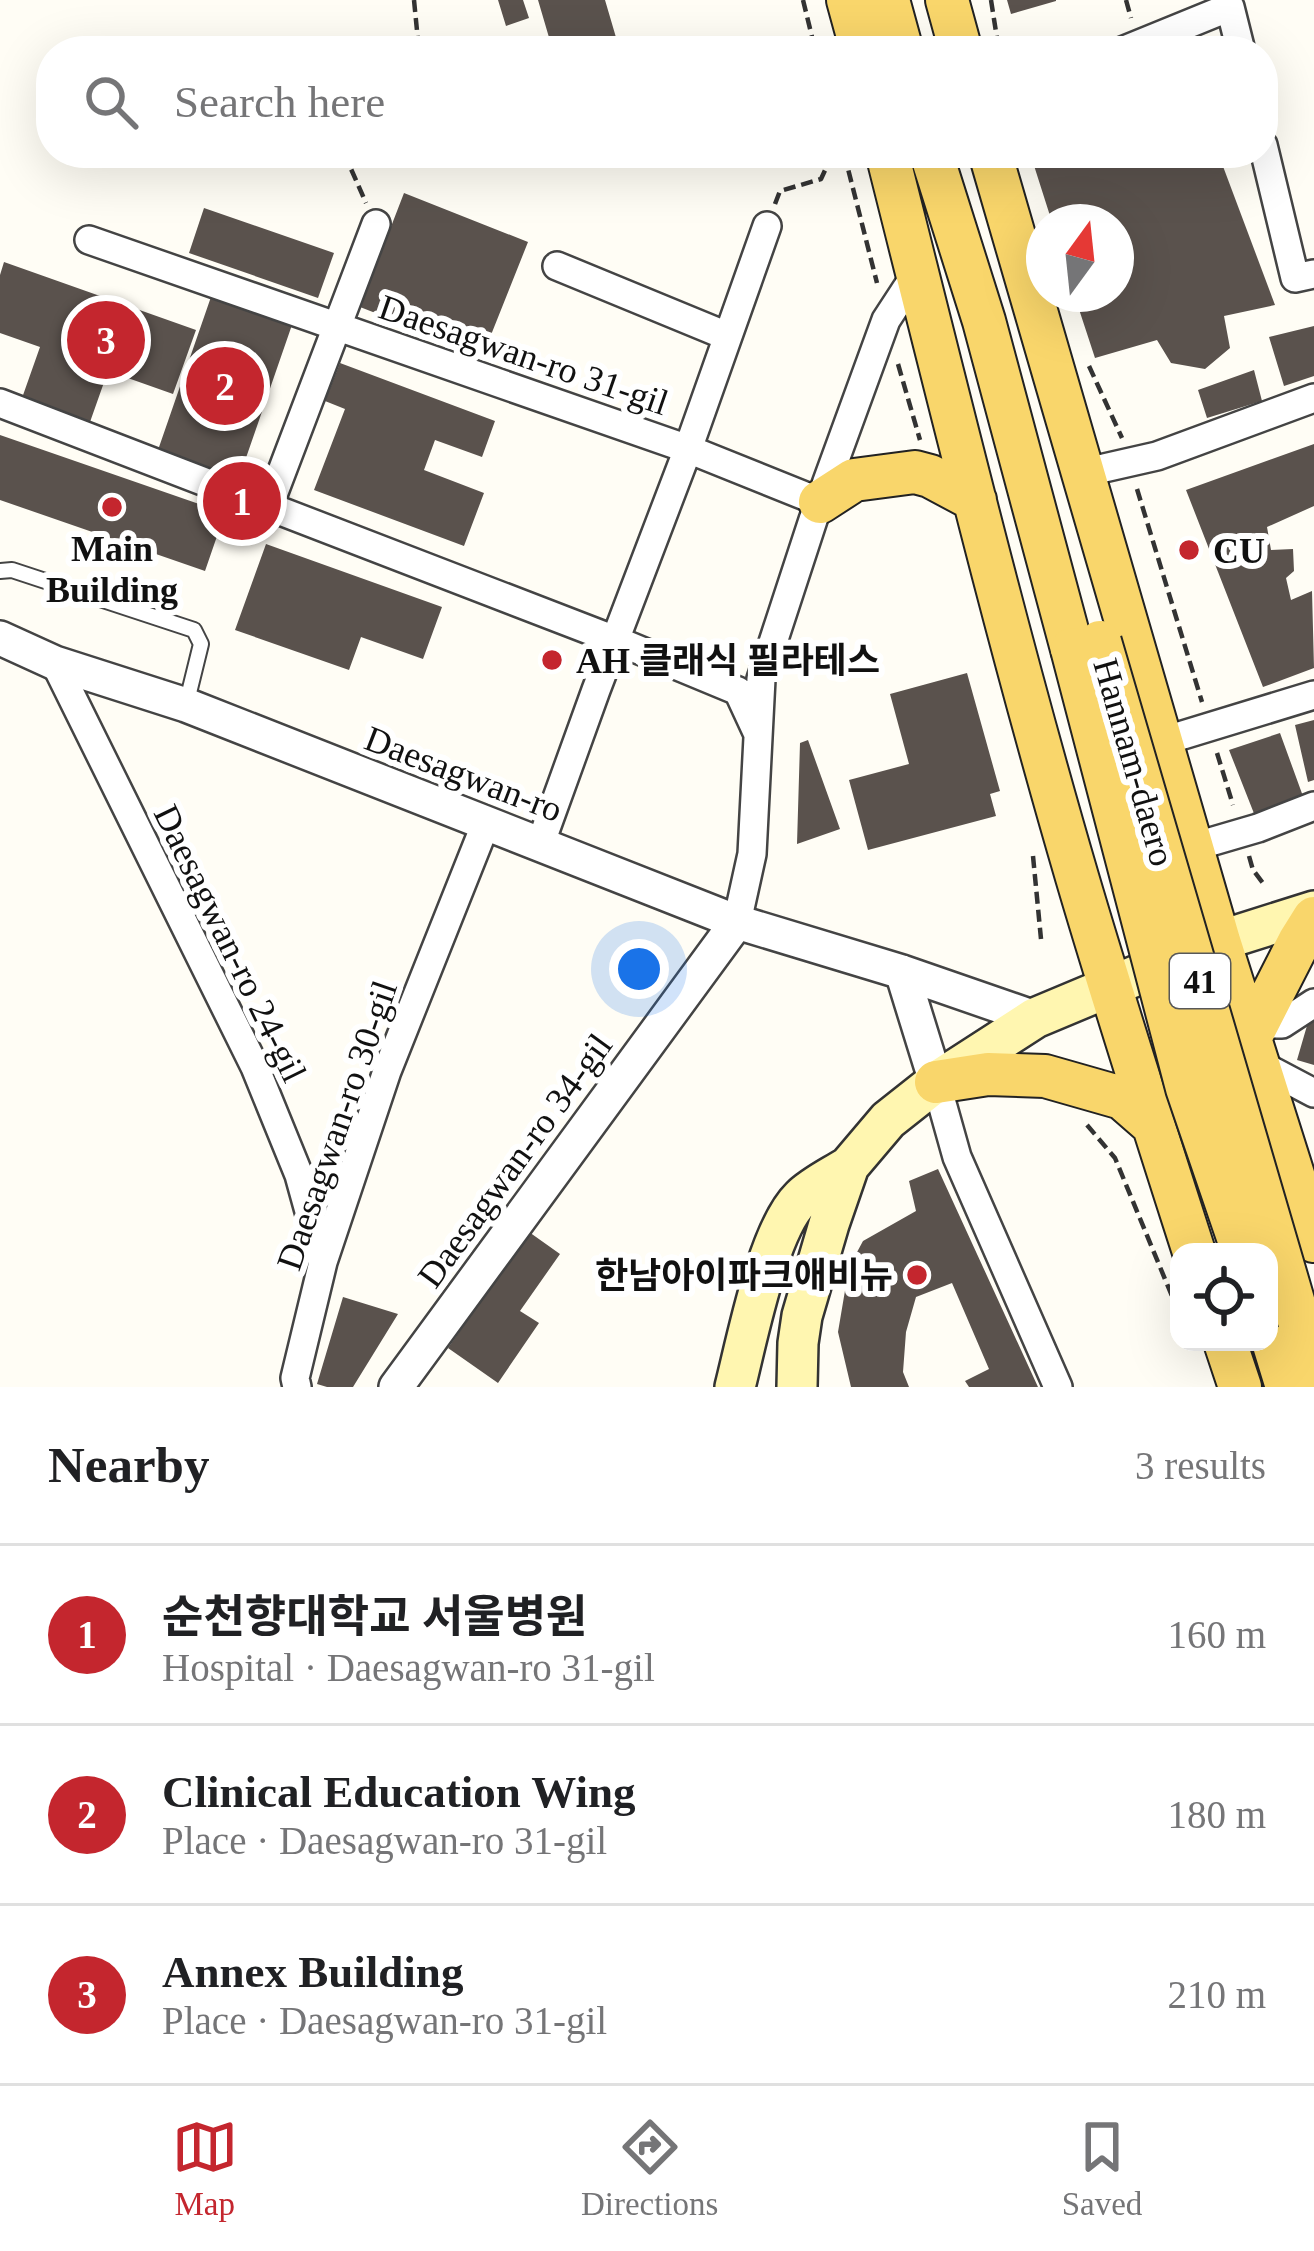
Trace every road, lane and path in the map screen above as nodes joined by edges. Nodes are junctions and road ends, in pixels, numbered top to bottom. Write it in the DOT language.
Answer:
graph roads {
  1 [pos="414,0"];
  2 [pos="803,0"];
  3 [pos="848,0"];
  4 [pos="888,0"];
  5 [pos="923,0"];
  6 [pos="947,0"];
  7 [pos="991,0"];
  8 [pos="1234,4"];
  9 [pos="418,36"];
  10 [pos="812,36"];
  11 [pos="844,36"];
  12 [pos="898,36"];
  13 [pos="933,36"];
  14 [pos="957,36"];
  15 [pos="997,36"];
  16 [pos="1158,36"];
  17 [pos="1239,36"];
  18 [pos="351,168"];
  19 [pos="826,168"];
  20 [pos="848,168"];
  21 [pos="891,168"];
  22 [pos="936,168"];
  23 [pos="969,168"];
  24 [pos="994,168"];
  25 [pos="1268,168"];
  26 [pos="376,224"];
  27 [pos="767,226"];
  28 [pos="88,240"];
  29 [pos="557,266"];
  30 [pos="919,272"];
  31 [pos="1314,274"];
  32 [pos="886,320"];
  33 [pos="337,327"];
  34 [pos="728,336"];
  35 [pos="1082,352"];
  36 [pos="900,371"];
  37 [pos="1314,398"];
  38 [pos="0,403"];
  39 [pos="688,449"];
  40 [pos="1129,462"];
  41 [pos="1082,473"];
  42 [pos="975,500"];
  43 [pos="820,502"];
  44 [pos="268,508"];
  45 [pos="0,571"];
  46 [pos="0,638"];
  47 [pos="615,640"];
  48 [pos="1086,646"];
  49 [pos="55,662"];
  50 [pos="1314,695"];
  51 [pos="186,706"];
  52 [pos="1210,728"];
  53 [pos="757,732"];
  54 [pos="1160,742"];
  55 [pos="1177,796"];
  56 [pos="1314,806"];
  57 [pos="486,824"];
  58 [pos="1063,827"];
  59 [pos="1241,833"];
  60 [pos="540,844"];
  61 [pos="1193,847"];
  62 [pos="1036,887"];
  63 [pos="1267,887"];
  64 [pos="1314,914"];
  65 [pos="737,922"];
  66 [pos="1041,939"];
  67 [pos="1219,941"];
  68 [pos="902,972"];
  69 [pos="1111,987"];
  70 [pos="1314,1003"];
  71 [pos="1035,1018"];
  72 [pos="1256,1042"];
  73 [pos="936,1082"];
  74 [pos="1314,1093"];
  75 [pos="1075,1111"];
  76 [pos="1153,1125"];
  77 [pos="849,1166"];
  78 [pos="1314,1241"];
  79 [pos="1191,1243"];
  80 [pos="1240,1243"];
  81 [pos="323,1262"];
  82 [pos="1170,1290"];
  83 [pos="1279,1326"];
  84 [pos="1228,1351"];
  85 [pos="1314,1368"];
  86 [pos="297,1387"];
  87 [pos="396,1387"];
  88 [pos="735,1387"];
  89 [pos="797,1387"];
  90 [pos="1058,1387"];
  91 [pos="1240,1387"];
  92 [pos="1287,1387"];
  1 -- 9 [label="path"];
  2 -- 10 [label="path"];
  3 -- 11 [label="main road"];
  4 -- 12 [label="main road"];
  5 -- 13 [label="main road"];
  6 -- 14 [label="main road"];
  7 -- 15 [label="path"];
  8 -- 16 [label="street"];
  8 -- 17 [label="street"];
  18 -- 26 [label="path"];
  19 -- 27 [label="path"];
  20 -- 32 [label="path"];
  21 -- 30 [label="main road"];
  22 -- 48 [label="main road, Hannam-daero / 41"];
  23 -- 48 [label="main road, Hannam-daero / 41"];
  24 -- 41 [label="main road"];
  25 -- 31 [label="street"];
  26 -- 33 [label="street, Daesagwan-ro 31-gil"];
  27 -- 34 [label="street, Daesagwan-ro 31-gil"];
  28 -- 33 [label="street, Daesagwan-ro 31-gil"];
  29 -- 34 [label="street"];
  30 -- 32 [label="street"];
  30 -- 42 [label="main road"];
  32 -- 36 [label="path"];
  32 -- 43 [label="street"];
  33 -- 39 [label="street, Daesagwan-ro 31-gil"];
  33 -- 44 [label="street, Daesagwan-ro 31-gil"];
  34 -- 39 [label="street, Daesagwan-ro 31-gil"];
  35 -- 40 [label="path"];
  37 -- 40 [label="street"];
  38 -- 44 [label="street"];
  39 -- 43 [label="street"];
  39 -- 47 [label="street, Daesagwan-ro 31-gil"];
  40 -- 41 [label="street"];
  40 -- 52 [label="path"];
  41 -- 54 [label="main road"];
  42 -- 43 [label="main road"];
  42 -- 58 [label="main road"];
  43 -- 53 [label="street"];
  44 -- 47 [label="street"];
  45 -- 51 [label="lane"];
  46 -- 49 [label="street, Daesagwan-ro"];
  47 -- 53 [label="street"];
  47 -- 60 [label="street, Daesagwan-ro 31-gil"];
  48 -- 80 [label="main road, Hannam-daero / 41, bridge"];
  48 -- 83 [label="main road, Hannam-daero / 41, bridge"];
  49 -- 51 [label="street, Daesagwan-ro"];
  49 -- 81 [label="street, Daesagwan-ro 24-gil"];
  50 -- 52 [label="street"];
  51 -- 57 [label="street, Daesagwan-ro"];
  52 -- 54 [label="street"];
  52 -- 59 [label="path"];
  53 -- 65 [label="street"];
  54 -- 55 [label="main road"];
  55 -- 58 [label="main road"];
  55 -- 61 [label="main road"];
  56 -- 59 [label="street"];
  57 -- 60 [label="street, Daesagwan-ro"];
  57 -- 81 [label="street, Daesagwan-ro 30-gil"];
  58 -- 69 [label="main road"];
  59 -- 61 [label="street"];
  59 -- 63 [label="path"];
  60 -- 65 [label="street, Daesagwan-ro"];
  61 -- 67 [label="main road"];
  62 -- 66 [label="path"];
  64 -- 67 [label="main road"];
  64 -- 72 [label="main road"];
  65 -- 68 [label="street, Daesagwan-ro"];
  65 -- 87 [label="street, Daesagwan-ro 34-gil"];
  67 -- 69 [label="main road"];
  67 -- 72 [label="main road"];
  68 -- 71 [label="street, Daesagwan-ro"];
  68 -- 73 [label="street"];
  69 -- 71 [label="main road"];
  69 -- 76 [label="main road"];
  70 -- 72 [label="street"];
  71 -- 73 [label="main road"];
  72 -- 74 [label="street"];
  72 -- 78 [label="main road"];
  73 -- 76 [label="main road"];
  73 -- 77 [label="main road"];
  73 -- 90 [label="street"];
  75 -- 82 [label="path"];
  76 -- 79 [label="main road"];
  77 -- 88 [label="main road"];
  77 -- 89 [label="main road"];
  81 -- 86 [label="street, Daesagwan-ro 30-gil"];
  83 -- 85 [label="main road, Hannam-daero / 41"];
  83 -- 92 [label="main road, Hannam-daero / 41"];
  84 -- 91 [label="main road"];
}
